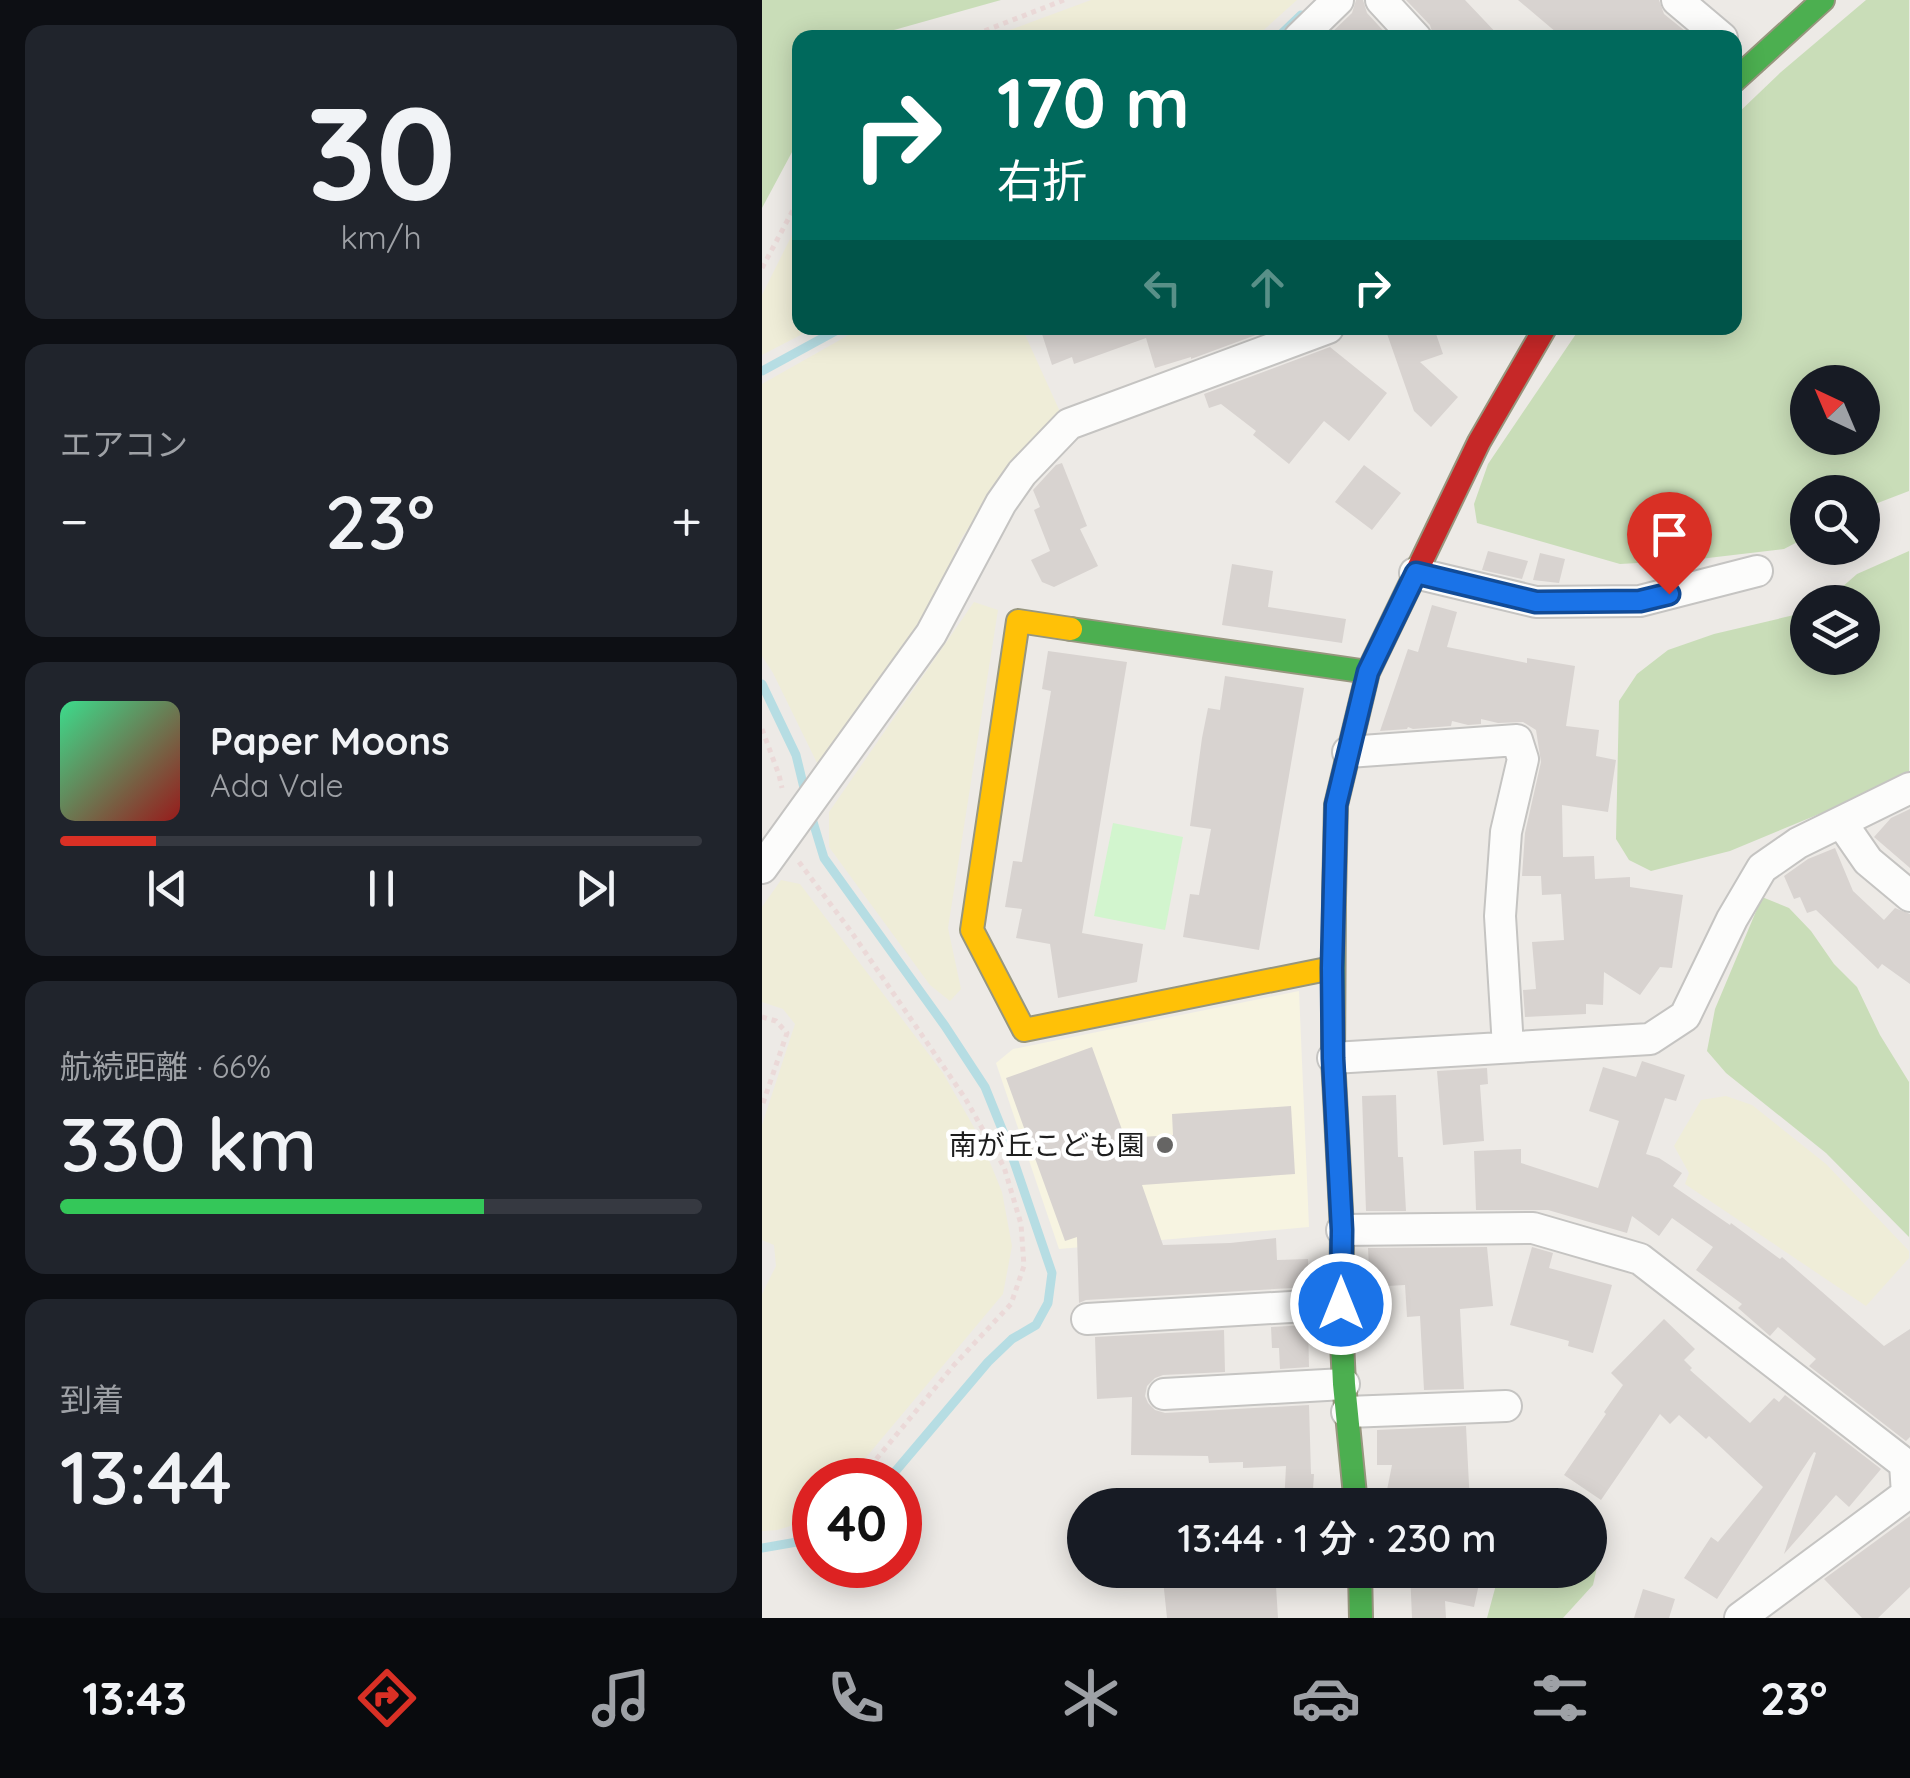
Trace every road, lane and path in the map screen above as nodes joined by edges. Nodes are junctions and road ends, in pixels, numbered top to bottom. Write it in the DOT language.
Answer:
graph roads {
  1 [pos="1064,0"];
  2 [pos="1338,0"];
  3 [pos="1381,0"];
  4 [pos="1677,0"];
  5 [pos="1823,0"];
  6 [pos="987,30"];
  7 [pos="1307,30"];
  8 [pos="1409,30"];
  9 [pos="1713,30"];
  10 [pos="1742,62"];
  11 [pos="792,213"];
  12 [pos="762,268"];
  13 [pos="1309,335"];
  14 [pos="1540,335"];
  15 [pos="1756,572"];
  16 [pos="1416,573"];
  17 [pos="1368,672"];
  18 [pos="762,729"];
  19 [pos="1348,752"];
  20 [pos="1910,788"];
  21 [pos="1842,822"];
  22 [pos="786,835"];
  23 [pos="762,868"];
  24 [pos="1910,896"];
  25 [pos="1332,968"];
  26 [pos="762,1017"];
  27 [pos="1508,1047"];
  28 [pos="1333,1058"];
  29 [pos="762,1106"];
  30 [pos="1342,1230"];
  31 [pos="1341,1304"];
  32 [pos="1086,1319"];
  33 [pos="1164,1394"];
  34 [pos="1345,1398"];
  35 [pos="1506,1406"];
  36 [pos="876,1458"];
  37 [pos="1354,1488"];
  38 [pos="1360,1588"];
  39 [pos="1361,1618"];
  40 [pos="1740,1618"];
  1 -- 6 [label="path"];
  2 -- 7 [label="street"];
  3 -- 8 [label="street"];
  4 -- 9 [label="street"];
  5 -- 10 [label="street"];
  11 -- 12 [label="path"];
  13 -- 22 [label="street"];
  14 -- 16 [label="street"];
  15 -- 16 [label="street"];
  16 -- 17 [label="street"];
  17 -- 19 [label="street"];
  17 -- 25 [label="street"];
  18 -- 22 [label="path"];
  19 -- 25 [label="street"];
  19 -- 27 [label="street"];
  20 -- 21 [label="street"];
  21 -- 24 [label="street"];
  21 -- 27 [label="street"];
  22 -- 23 [label="street"];
  22 -- 36 [label="path"];
  25 -- 28 [label="street"];
  26 -- 29 [label="path"];
  27 -- 28 [label="street"];
  28 -- 30 [label="street"];
  30 -- 31 [label="street"];
  30 -- 40 [label="street"];
  31 -- 32 [label="street"];
  31 -- 34 [label="street"];
  33 -- 34 [label="street"];
  34 -- 35 [label="street"];
  34 -- 37 [label="street"];
  38 -- 39 [label="street"];
}
